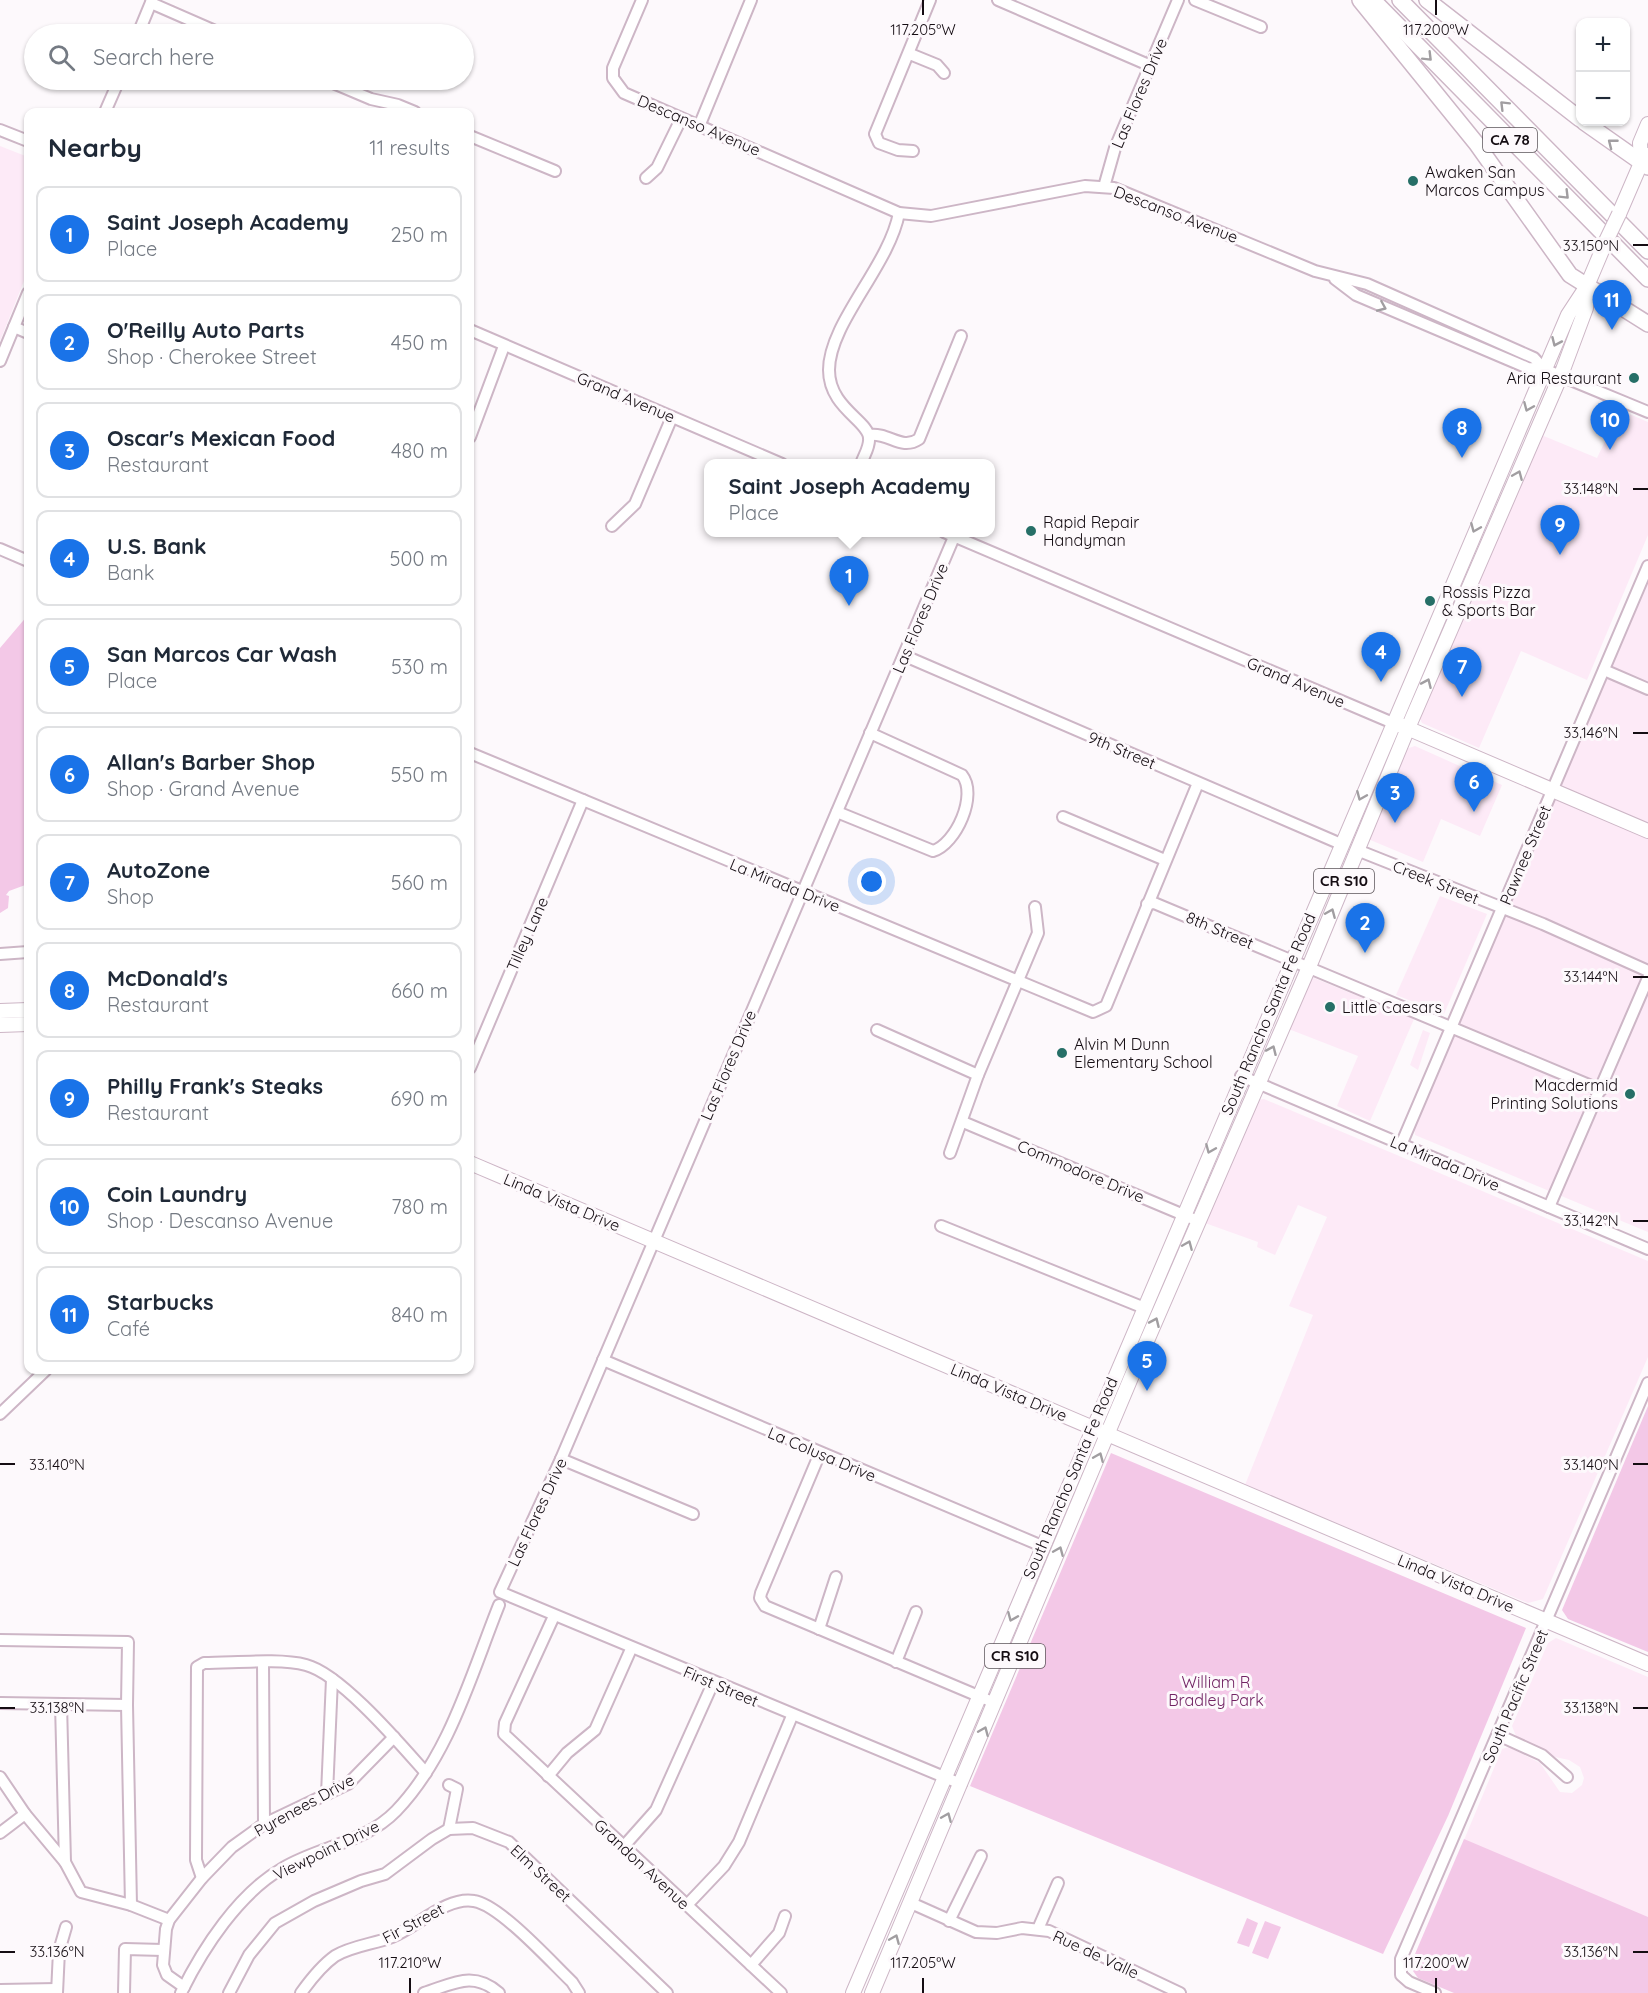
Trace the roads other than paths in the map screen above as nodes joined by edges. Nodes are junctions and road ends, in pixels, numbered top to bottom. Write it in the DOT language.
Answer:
graph roads {
  1 [pos="642,0"];
  2 [pos="751,0"];
  3 [pos="930,0"];
  4 [pos="998,0"];
  5 [pos="1178,0"];
  6 [pos="1195,0"];
  7 [pos="1360,0"];
  8 [pos="1372,0"];
  9 [pos="1400,0"];
  10 [pos="1427,0"];
  11 [pos="151,2"];
  12 [pos="142,24"];
  13 [pos="200,24"];
  14 [pos="1261,27"];
  15 [pos="910,54"];
  16 [pos="1151,66"];
  17 [pos="944,73"];
  18 [pos="115,90"];
  19 [pos="350,90"];
  20 [pos="107,108"];
  21 [pos="405,108"];
  22 [pos="1576,115"];
  23 [pos="681,119"];
  24 [pos="700,124"];
  25 [pos="1648,124"];
  26 [pos="1591,126"];
  27 [pos="0,130"];
  28 [pos="474,138"];
  29 [pos="24,139"];
  30 [pos="913,151"];
  31 [pos="1646,162"];
  32 [pos="555,171"];
  33 [pos="646,178"];
  34 [pos="1104,187"];
  35 [pos="899,213"];
  36 [pos="1648,250"];
  37 [pos="1648,279"];
  38 [pos="1587,286"];
  39 [pos="24,303"];
  40 [pos="1648,324"];
  41 [pos="14,327"];
  42 [pos="24,331"];
  43 [pos="474,332"];
  44 [pos="961,336"];
  45 [pos="504,346"];
  46 [pos="0,361"];
  47 [pos="1544,369"];
  48 [pos="1561,375"];
  49 [pos="1648,412"];
  50 [pos="672,417"];
  51 [pos="474,426"];
  52 [pos="869,435"];
  53 [pos="770,459"];
  54 [pos="863,459"];
  55 [pos="612,526"];
  56 [pos="948,537"];
  57 [pos="954,537"];
  58 [pos="0,549"];
  59 [pos="24,559"];
  60 [pos="1648,566"];
  61 [pos="1437,618"];
  62 [pos="1443,648"];
  63 [pos="905,656"];
  64 [pos="1604,670"];
  65 [pos="1648,689"];
  66 [pos="1393,723"];
  67 [pos="1407,728"];
  68 [pos="870,733"];
  69 [pos="474,755"];
  70 [pos="1198,783"];
  71 [pos="1552,791"];
  72 [pos="583,800"];
  73 [pos="837,812"];
  74 [pos="1064,817"];
  75 [pos="1648,831"];
  76 [pos="1341,844"];
  77 [pos="1357,850"];
  78 [pos="1165,860"];
  79 [pos="803,892"];
  80 [pos="1147,904"];
  81 [pos="1035,907"];
  82 [pos="1503,909"];
  83 [pos="24,952"];
  84 [pos="0,954"];
  85 [pos="1292,960"];
  86 [pos="1309,967"];
  87 [pos="1648,971"];
  88 [pos="1648,978"];
  89 [pos="1017,982"];
  90 [pos="24,1010"];
  91 [pos="0,1011"];
  92 [pos="24,1024"];
  93 [pos="0,1025"];
  94 [pos="1452,1028"];
  95 [pos="877,1030"];
  96 [pos="474,1059"];
  97 [pos="978,1075"];
  98 [pos="1242,1076"];
  99 [pos="1258,1083"];
  100 [pos="1601,1090"];
  101 [pos="963,1122"];
  102 [pos="1401,1144"];
  103 [pos="950,1153"];
  104 [pos="474,1165"];
  105 [pos="1549,1207"];
  106 [pos="1182,1214"];
  107 [pos="1198,1221"];
  108 [pos="941,1226"];
  109 [pos="654,1241"];
  110 [pos="1648,1248"];
  111 [pos="1142,1308"];
  112 [pos="603,1360"];
  113 [pos="42,1374"];
  114 [pos="1648,1383"];
  115 [pos="0,1414"];
  116 [pos="1092,1428"];
  117 [pos="1109,1435"];
  118 [pos="820,1453"];
  119 [pos="561,1459"];
  120 [pos="693,1514"];
  121 [pos="1042,1546"];
  122 [pos="836,1576"];
  123 [pos="500,1592"];
  124 [pos="499,1605"];
  125 [pos="916,1612"];
  126 [pos="554,1616"];
  127 [pos="1546,1622"];
  128 [pos="819,1629"];
  129 [pos="0,1640"];
  130 [pos="631,1649"];
  131 [pos="896,1662"];
  132 [pos="263,1663"];
  133 [pos="1648,1664"];
  134 [pos="332,1679"];
  135 [pos="713,1683"];
  136 [pos="979,1696"];
  137 [pos="0,1703"];
  138 [pos="995,1703"];
  139 [pos="61,1704"];
  140 [pos="127,1705"];
  141 [pos="792,1716"];
  142 [pos="1498,1735"];
  143 [pos="394,1737"];
  144 [pos="426,1773"];
  145 [pos="548,1776"];
  146 [pos="0,1777"];
  147 [pos="1567,1777"];
  148 [pos="944,1778"];
  149 [pos="961,1784"];
  150 [pos="449,1785"];
  151 [pos="327,1794"];
  152 [pos="25,1814"];
  153 [pos="264,1824"];
  154 [pos="449,1829"];
  155 [pos="0,1833"];
  156 [pos="624,1846"];
  157 [pos="981,1856"];
  158 [pos="65,1862"];
  159 [pos="202,1878"];
  160 [pos="1058,1883"];
  161 [pos="911,1903"];
  162 [pos="131,1905"];
  163 [pos="687,1905"];
  164 [pos="785,1916"];
  165 [pos="169,1920"];
  166 [pos="949,1921"];
  167 [pos="66,1927"];
  168 [pos="1038,1929"];
  169 [pos="163,1950"];
  170 [pos="751,1965"];
  171 [pos="0,1990"];
  172 [pos="57,1991"];
  173 [pos="180,1991"];
  174 [pos="1179,1992"];
  175 [pos="124,1993"];
  176 [pos="229,1993"];
  177 [pos="301,1993"];
  178 [pos="423,1993"];
  179 [pos="499,1993"];
  180 [pos="579,1993"];
  181 [pos="667,1993"];
  182 [pos="781,1993"];
  183 [pos="853,1993"];
  184 [pos="872,1993"];
  185 [pos="1435,1993"];
  1 -- 23 [label="street, Descanso Avenue"];
  2 -- 24 [label="street"];
  3 -- 15 [label="street"];
  4 -- 16 [label="street"];
  5 -- 16 [label="street, Las Flores Drive"];
  6 -- 14 [label="street"];
  7 -- 38 [label="highway"];
  8 -- 37 [label="highway, CA 78, one-way"];
  36 -- 9 [label="highway, CA 78, one-way"];
  10 -- 22 [label="highway"];
  11 -- 12 [label="street"];
  11 -- 13 [label="street"];
  15 -- 17 [label="street"];
  15 -- 30 [label="street"];
  16 -- 34 [label="street, Las Flores Drive"];
  18 -- 20 [label="street"];
  19 -- 21 [label="street"];
  23 -- 24 [label="street, Descanso Avenue"];
  23 -- 33 [label="street"];
  24 -- 35 [label="street, Descanso Avenue"];
  25 -- 31 [label="main road, CR S10"];
  31 -- 26 [label="highway, one-way"];
  27 -- 29 [label="street"];
  28 -- 32 [label="street"];
  31 -- 38 [label="main road, CR S10, bridge"];
  34 -- 35 [label="street, Descanso Avenue"];
  34 -- 47 [label="street, Descanso Avenue"];
  35 -- 52 [label="street"];
  38 -- 40 [label="highway"];
  38 -- 47 [label="main road, South Rancho Santa Fe Road / CR S10, one-way"];
  38 -- 48 [label="main road, South Rancho Santa Fe Road / CR S10"];
  39 -- 41 [label="street"];
  41 -- 42 [label="street"];
  41 -- 46 [label="street"];
  43 -- 45 [label="street, Grand Avenue"];
  44 -- 52 [label="street"];
  45 -- 50 [label="street, Grand Avenue"];
  45 -- 51 [label="street"];
  47 -- 48 [label="street, Descanso Avenue"];
  47 -- 61 [label="main road, South Rancho Santa Fe Road / CR S10, one-way"];
  48 -- 49 [label="street, Descanso Avenue"];
  62 -- 48 [label="main road, South Rancho Santa Fe Road / CR S10, one-way"];
  50 -- 53 [label="street, Grand Avenue"];
  50 -- 55 [label="street"];
  52 -- 54 [label="street"];
  56 -- 63 [label="street, Las Flores Drive"];
  57 -- 66 [label="street, Grand Avenue"];
  58 -- 59 [label="street"];
  60 -- 64 [label="street, Pawnee Street"];
  61 -- 62 [label="main road"];
  61 -- 66 [label="main road, South Rancho Santa Fe Road / CR S10"];
  67 -- 62 [label="main road, South Rancho Santa Fe Road / CR S10, one-way"];
  63 -- 68 [label="street, Las Flores Drive"];
  63 -- 70 [label="street, 9th Street"];
  64 -- 65 [label="street"];
  64 -- 71 [label="street, Pawnee Street"];
  66 -- 67 [label="main road, Grand Avenue"];
  66 -- 76 [label="main road, South Rancho Santa Fe Road / CR S10, one-way"];
  67 -- 71 [label="main road, Grand Avenue"];
  67 -- 77 [label="main road, South Rancho Santa Fe Road / CR S10"];
  68 -- 73 [label="street, Las Flores Drive"];
  68 -- 73 [label="street"];
  69 -- 72 [label="street, La Mirada Drive"];
  70 -- 76 [label="street, 9th Street"];
  70 -- 78 [label="street"];
  71 -- 75 [label="main road, Grand Avenue"];
  71 -- 82 [label="street, Pawnee Street"];
  72 -- 79 [label="street, La Mirada Drive"];
  72 -- 96 [label="street, Tilley Lane"];
  73 -- 79 [label="street, Las Flores Drive"];
  74 -- 78 [label="street"];
  76 -- 85 [label="main road, South Rancho Santa Fe Road / CR S10"];
  77 -- 82 [label="street, Creek Street"];
  86 -- 77 [label="main road, South Rancho Santa Fe Road / CR S10, one-way"];
  78 -- 80 [label="street"];
  79 -- 89 [label="street, La Mirada Drive"];
  79 -- 109 [label="street, Las Flores Drive"];
  80 -- 85 [label="street, 8th Street"];
  80 -- 89 [label="street, La Mirada Drive"];
  81 -- 89 [label="street"];
  82 -- 87 [label="street, Creek Street"];
  82 -- 94 [label="street, Pawnee Street"];
  83 -- 84 [label="street"];
  85 -- 86 [label="street, 8th Street"];
  85 -- 98 [label="main road, South Rancho Santa Fe Road / CR S10"];
  86 -- 94 [label="street, 8th Street"];
  99 -- 86 [label="main road, South Rancho Santa Fe Road / CR S10, one-way"];
  88 -- 100 [label="street"];
  89 -- 97 [label="street"];
  90 -- 91 [label="main road"];
  92 -- 93 [label="main road"];
  94 -- 100 [label="street, 8th Street"];
  94 -- 102 [label="street, Pawnee Street"];
  95 -- 97 [label="street"];
  97 -- 101 [label="street"];
  98 -- 99 [label="street, La Mirada Drive"];
  98 -- 106 [label="main road, South Rancho Santa Fe Road / CR S10, one-way"];
  99 -- 102 [label="street, La Mirada Drive"];
  99 -- 107 [label="main road, South Rancho Santa Fe Road / CR S10"];
  100 -- 105 [label="street"];
  101 -- 103 [label="street"];
  101 -- 106 [label="street, Commodore Drive"];
  102 -- 105 [label="street, La Mirada Drive"];
  104 -- 109 [label="main road, Linda Vista Drive"];
  105 -- 110 [label="street, La Mirada Drive"];
  106 -- 107 [label="street, Commodore Drive"];
  106 -- 111 [label="main road, South Rancho Santa Fe Road / CR S10"];
  117 -- 107 [label="main road, South Rancho Santa Fe Road / CR S10, one-way"];
  108 -- 111 [label="street"];
  109 -- 112 [label="street, Las Flores Drive"];
  109 -- 116 [label="main road, Linda Vista Drive"];
  111 -- 116 [label="main road, South Rancho Santa Fe Road / CR S10"];
  112 -- 118 [label="street, La Colusa Drive"];
  112 -- 119 [label="street, Las Flores Drive"];
  113 -- 115 [label="street"];
  114 -- 127 [label="street, South Pacific Street"];
  116 -- 117 [label="main road, Linda Vista Drive"];
  116 -- 121 [label="main road, South Rancho Santa Fe Road / CR S10"];
  117 -- 127 [label="main road, Linda Vista Drive"];
  138 -- 117 [label="main road, South Rancho Santa Fe Road / CR S10, one-way"];
  118 -- 121 [label="street, La Colusa Drive"];
  118 -- 128 [label="street"];
  119 -- 120 [label="street"];
  119 -- 123 [label="street, Las Flores Drive"];
  121 -- 136 [label="main road, South Rancho Santa Fe Road / CR S10, one-way"];
  122 -- 128 [label="street"];
  123 -- 126 [label="street, First Street"];
  124 -- 144 [label="street, Viewpoint Drive"];
  125 -- 131 [label="street"];
  126 -- 130 [label="street, First Street"];
  126 -- 145 [label="street, Grandon Avenue"];
  127 -- 133 [label="main road, Linda Vista Drive"];
  127 -- 142 [label="street, South Pacific Street"];
  128 -- 131 [label="street"];
  129 -- 140 [label="street"];
  130 -- 135 [label="street, First Street"];
  130 -- 145 [label="street"];
  131 -- 136 [label="street"];
  132 -- 134 [label="street"];
  132 -- 153 [label="street"];
  132 -- 159 [label="street"];
  134 -- 143 [label="street"];
  134 -- 151 [label="street"];
  135 -- 141 [label="street, First Street"];
  135 -- 156 [label="street"];
  136 -- 138 [label="street"];
  136 -- 148 [label="main road, South Rancho Santa Fe Road / CR S10"];
  137 -- 139 [label="street"];
  149 -- 138 [label="main road, South Rancho Santa Fe Road / CR S10, one-way"];
  139 -- 140 [label="street"];
  139 -- 158 [label="street"];
  140 -- 162 [label="street"];
  141 -- 148 [label="street, First Street"];
  141 -- 163 [label="street"];
  142 -- 147 [label="street"];
  142 -- 185 [label="street, South Pacific Street"];
  143 -- 144 [label="street"];
  143 -- 151 [label="street, Pyrenees Drive"];
  144 -- 173 [label="street, Viewpoint Drive"];
  145 -- 156 [label="street, Grandon Avenue"];
  146 -- 152 [label="street"];
  148 -- 149 [label="street, First Street"];
  148 -- 183 [label="main road, South Rancho Santa Fe Road / CR S10"];
  161 -- 149 [label="main road, South Rancho Santa Fe Road / CR S10, one-way"];
  150 -- 154 [label="street"];
  151 -- 153 [label="street, Pyrenees Drive"];
  152 -- 155 [label="street"];
  152 -- 158 [label="street"];
  153 -- 159 [label="street, Pyrenees Drive"];
  154 -- 176 [label="street"];
  154 -- 181 [label="street, Elm Street"];
  156 -- 163 [label="street, Grandon Avenue"];
  157 -- 166 [label="street"];
  158 -- 162 [label="street"];
  159 -- 165 [label="street, Pyrenees Drive"];
  160 -- 168 [label="street"];
  161 -- 166 [label="street, Rue de Valle"];
  184 -- 161 [label="main road, South Rancho Santa Fe Road / CR S10, one-way"];
  162 -- 165 [label="street"];
  163 -- 170 [label="street, Grandon Avenue"];
  164 -- 170 [label="street"];
  165 -- 169 [label="street, Pyrenees Drive"];
  166 -- 168 [label="street, Rue de Valle"];
  167 -- 172 [label="street"];
  168 -- 174 [label="street, Rue de Valle"];
  169 -- 173 [label="street, Pyrenees Drive"];
  169 -- 175 [label="street"];
  170 -- 182 [label="street, Grandon Avenue"];
  171 -- 172 [label="street"];
  177 -- 180 [label="street, Fir Street"];
  178 -- 179 [label="street"];
}
